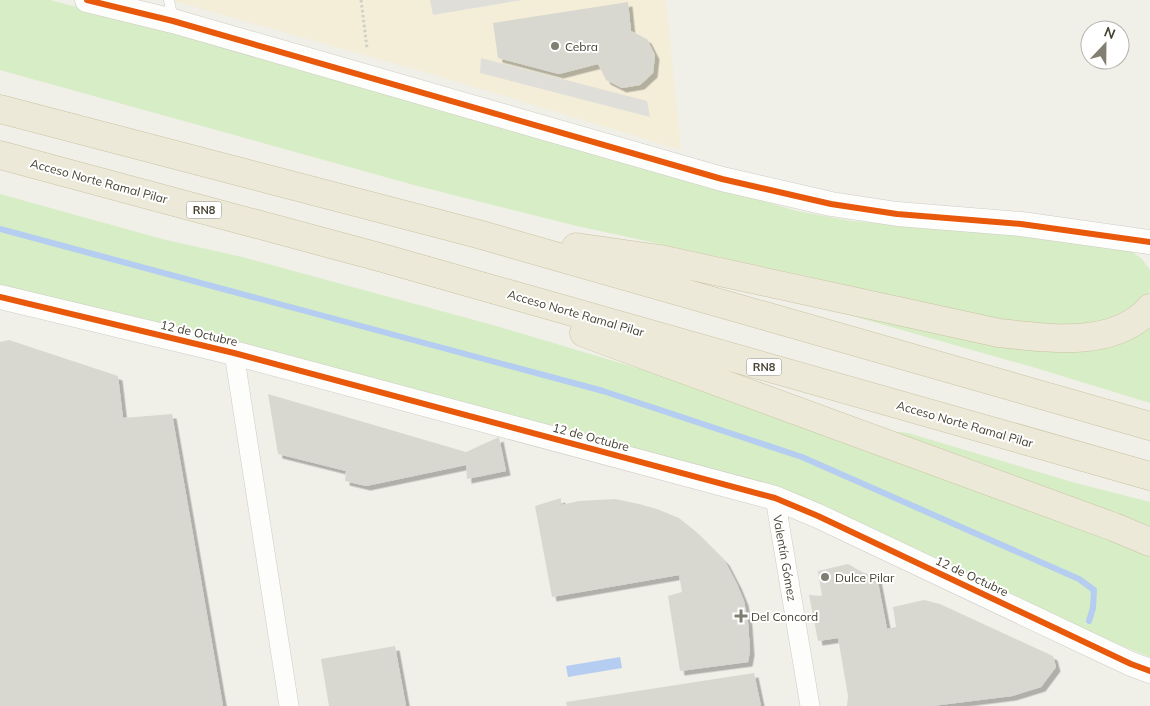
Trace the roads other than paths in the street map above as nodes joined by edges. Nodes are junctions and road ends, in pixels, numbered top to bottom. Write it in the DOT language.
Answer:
graph roads {
  1 [pos="87,0"];
  2 [pos="171,10"];
  3 [pos="0,105"];
  4 [pos="0,109"];
  5 [pos="27,116"];
  6 [pos="0,155"];
  7 [pos="0,159"];
  8 [pos="29,162"];
  9 [pos="478,234"];
  10 [pos="1150,242"];
  11 [pos="378,257"];
  12 [pos="0,297"];
  13 [pos="1150,308"];
  14 [pos="234,353"];
  15 [pos="1150,426"];
  16 [pos="1150,476"];
  17 [pos="775,498"];
  18 [pos="1150,542"];
  19 [pos="1150,671"];
  20 [pos="289,706"];
  21 [pos="810,706"];
  1 -- 2 [label="street"];
  2 -- 10 [label="street"];
  3 -- 5 [label="highway"];
  4 -- 5 [label="highway"];
  5 -- 9 [label="highway"];
  6 -- 8 [label="highway, Acceso Norte Ramal Pilar / RN8"];
  7 -- 8 [label="highway"];
  8 -- 11 [label="highway, Acceso Norte Ramal Pilar / RN8"];
  9 -- 13 [label="highway"];
  9 -- 15 [label="highway"];
  11 -- 16 [label="highway, Acceso Norte Ramal Pilar / RN8"];
  11 -- 18 [label="highway"];
  12 -- 14 [label="street, 12 de Octubre"];
  14 -- 17 [label="street, 12 de Octubre"];
  14 -- 20 [label="street"];
  17 -- 19 [label="street, 12 de Octubre"];
  17 -- 21 [label="street, Valentín Gómez"];
}
